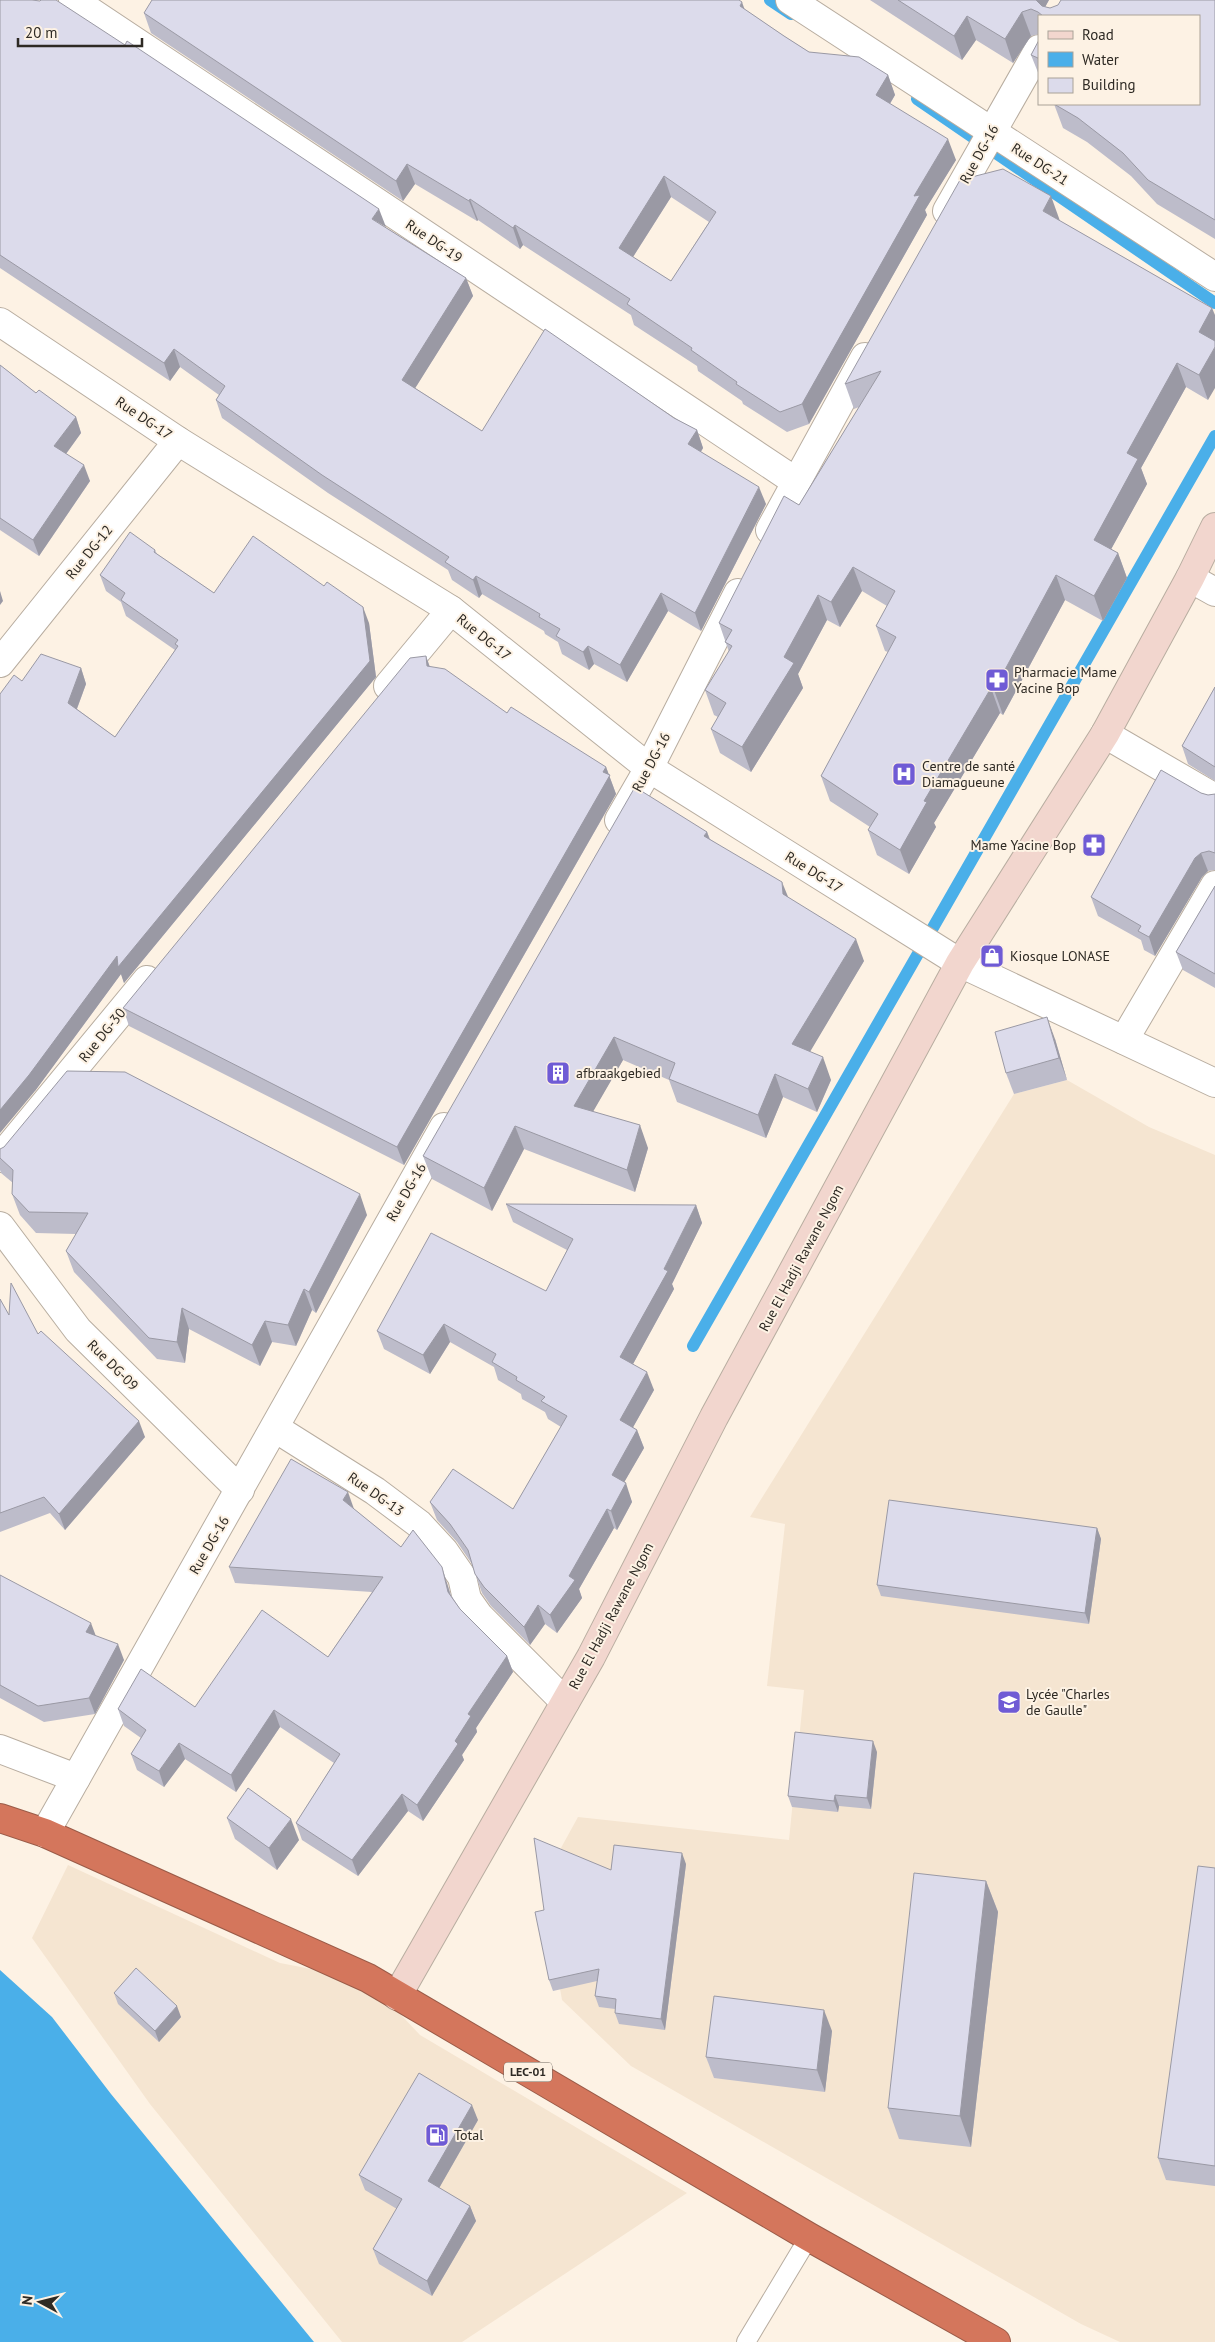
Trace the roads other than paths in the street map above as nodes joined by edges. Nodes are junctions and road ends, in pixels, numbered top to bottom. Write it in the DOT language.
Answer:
graph roads {
  1 [pos="73,0"];
  2 [pos="790,0"];
  3 [pos="1038,51"];
  4 [pos="991,132"];
  5 [pos="937,228"];
  6 [pos="1215,277"];
  7 [pos="0,322"];
  8 [pos="878,333"];
  9 [pos="178,441"];
  10 [pos="795,481"];
  11 [pos="1215,527"];
  12 [pos="1190,578"];
  13 [pos="1215,592"];
  14 [pos="451,610"];
  15 [pos="0,663"];
  16 [pos="375,703"];
  17 [pos="1105,734"];
  18 [pos="649,768"];
  19 [pos="1215,798"];
  20 [pos="609,838"];
  21 [pos="1215,885"];
  22 [pos="165,957"];
  23 [pos="960,963"];
  24 [pos="1124,1040"];
  25 [pos="1215,1082"];
  26 [pos="456,1105"];
  27 [pos="0,1158"];
  28 [pos="0,1226"];
  29 [pos="275,1428"];
  30 [pos="240,1490"];
  31 [pos="565,1702"];
  32 [pos="0,1749"];
  33 [pos="76,1778"];
  34 [pos="0,1818"];
  35 [pos="44,1833"];
  36 [pos="397,1996"];
  37 [pos="809,2237"];
  38 [pos="746,2342"];
  39 [pos="996,2342"];
  1 -- 10 [label="street, Rue DG-19"];
  2 -- 4 [label="street, Rue DG-21"];
  3 -- 4 [label="street, Rue DG-16"];
  4 -- 5 [label="street, Rue DG-16"];
  4 -- 6 [label="street, Rue DG-21"];
  7 -- 9 [label="street, Rue DG-17"];
  8 -- 10 [label="street, Rue DG-16"];
  9 -- 14 [label="street, Rue DG-17"];
  9 -- 15 [label="street, Rue DG-12"];
  10 -- 18 [label="street, Rue DG-16"];
  11 -- 12 [label="street, Rue El Hadji Rawane Ngom"];
  12 -- 13 [label="street"];
  12 -- 17 [label="street, Rue El Hadji Rawane Ngom"];
  14 -- 16 [label="street"];
  14 -- 18 [label="street, Rue DG-17"];
  17 -- 19 [label="street"];
  17 -- 23 [label="street, Rue El Hadji Rawane Ngom"];
  18 -- 20 [label="street, Rue DG-16"];
  18 -- 23 [label="street, Rue DG-17"];
  21 -- 24 [label="street"];
  22 -- 27 [label="street, Rue DG-30"];
  23 -- 24 [label="street, Rue DG-17"];
  23 -- 31 [label="street, Rue El Hadji Rawane Ngom"];
  24 -- 25 [label="street, Rue DG-17"];
  26 -- 29 [label="street, Rue DG-16"];
  28 -- 30 [label="street, Rue DG-09"];
  29 -- 30 [label="street, Rue DG-16"];
  29 -- 31 [label="street, Rue DG-13"];
  30 -- 33 [label="street, Rue DG-16"];
  31 -- 36 [label="street, Rue El Hadji Rawane Ngom"];
  32 -- 33 [label="street"];
  33 -- 35 [label="street, Rue DG-16"];
  34 -- 35 [label="highway"];
  35 -- 36 [label="highway, LEC-01"];
  36 -- 37 [label="highway, LEC-01"];
  37 -- 38 [label="lane"];
  37 -- 39 [label="highway, LEC-01"];
}
